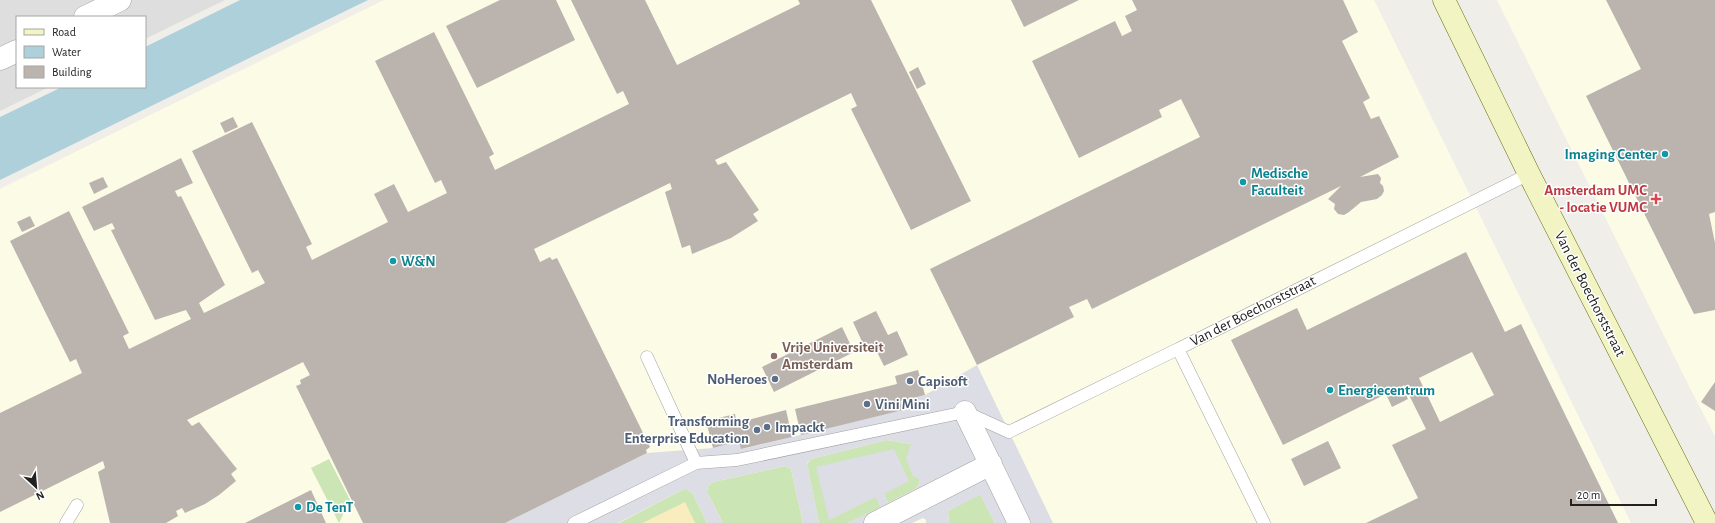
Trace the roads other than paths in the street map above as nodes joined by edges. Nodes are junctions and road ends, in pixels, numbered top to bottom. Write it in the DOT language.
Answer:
graph roads {
  1 [pos="120,0"];
  2 [pos="1444,0"];
  3 [pos="87,16"];
  4 [pos="16,51"];
  5 [pos="0,59"];
  6 [pos="1529,174"];
  7 [pos="1178,349"];
  8 [pos="647,356"];
  9 [pos="965,412"];
  10 [pos="696,463"];
  11 [pos="991,464"];
  12 [pos="77,505"];
  13 [pos="66,523"];
  14 [pos="574,523"];
  15 [pos="875,523"];
  16 [pos="1019,523"];
  17 [pos="1264,523"];
  18 [pos="1707,523"];
  1 -- 3 [label="street"];
  2 -- 6 [label="street, Van der Boechorststraat"];
  4 -- 5 [label="street"];
  6 -- 7 [label="lane, Van der Boechorststraat"];
  6 -- 18 [label="street, Van der Boechorststraat"];
  7 -- 9 [label="lane"];
  7 -- 17 [label="lane, Van der Boechorststraat"];
  8 -- 10 [label="lane"];
  9 -- 10 [label="lane"];
  9 -- 11 [label="street"];
  10 -- 14 [label="lane"];
  11 -- 15 [label="street"];
  11 -- 16 [label="street"];
  12 -- 13 [label="lane"];
}
